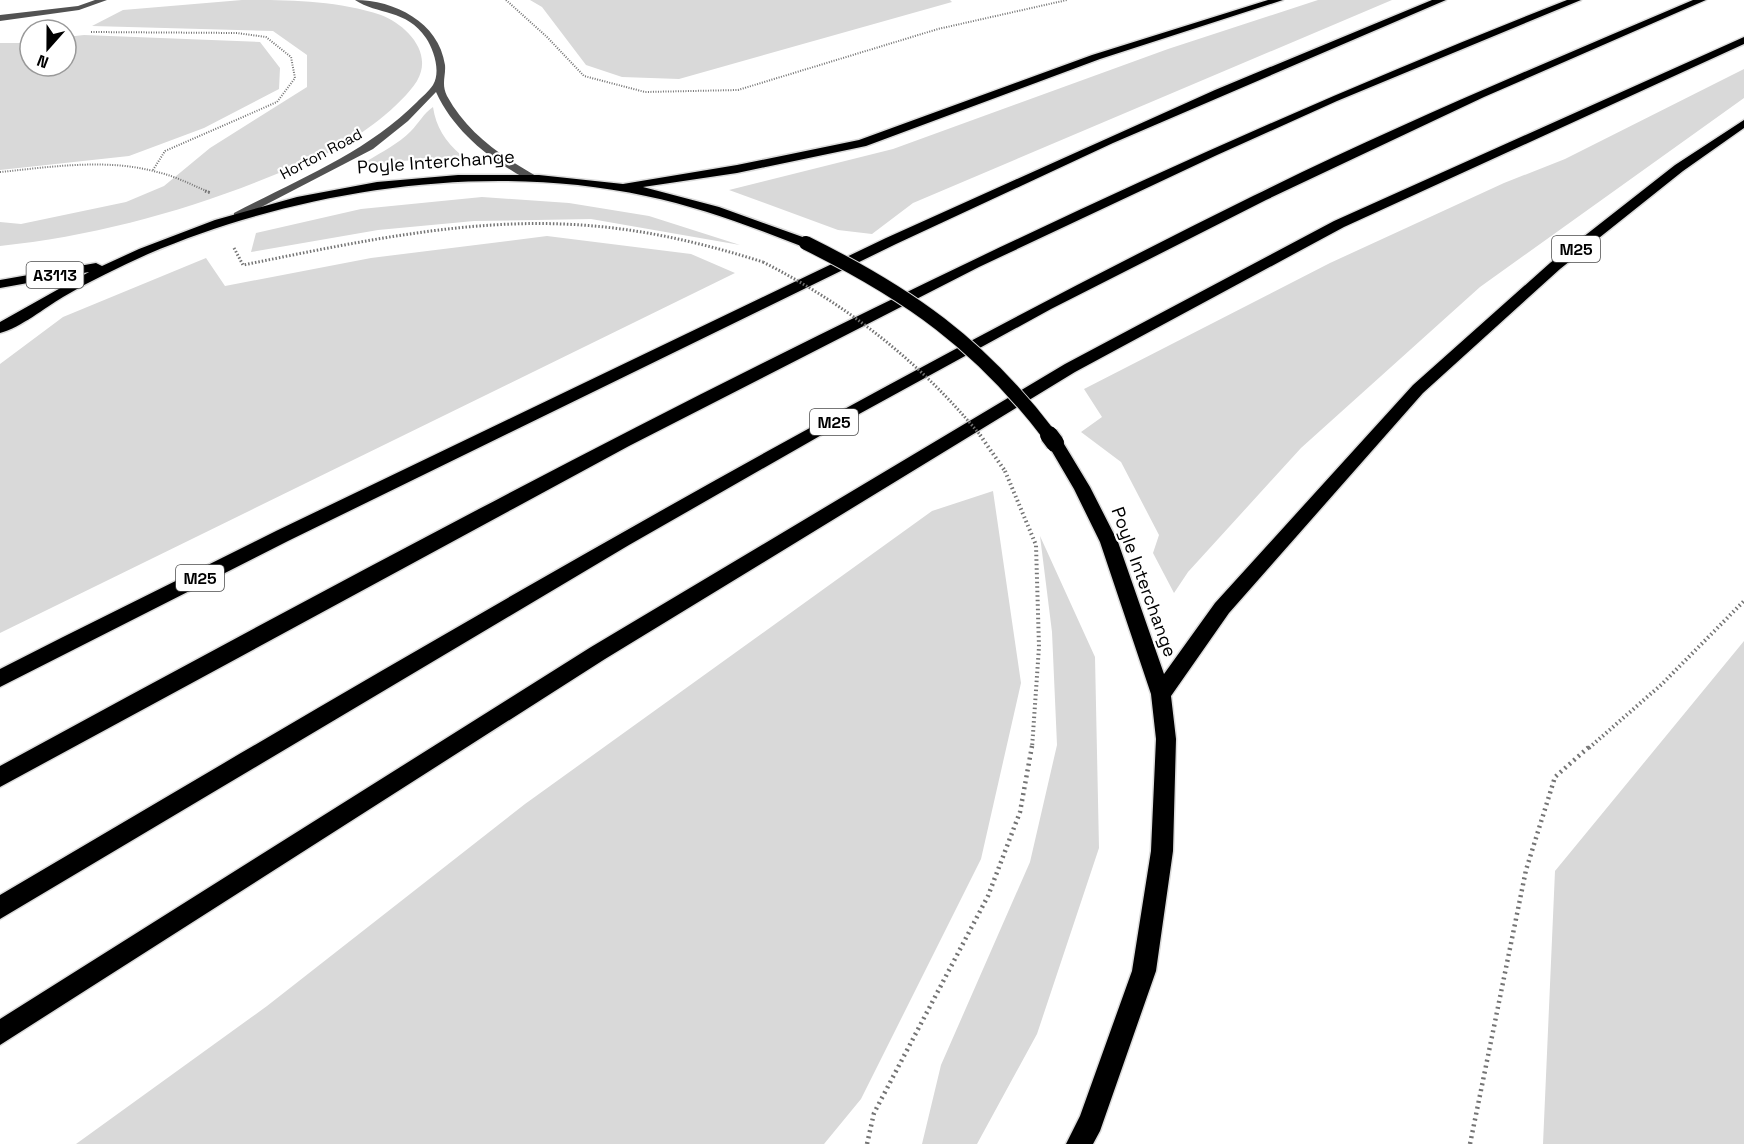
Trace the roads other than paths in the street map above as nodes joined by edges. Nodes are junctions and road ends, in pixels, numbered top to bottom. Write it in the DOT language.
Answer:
graph roads {
  1 [pos="103,0"];
  2 [pos="359,0"];
  3 [pos="1278,0"];
  4 [pos="1441,0"];
  5 [pos="1576,0"];
  6 [pos="1701,0"];
  7 [pos="0,18"];
  8 [pos="1744,40"];
  9 [pos="438,85"];
  10 [pos="1744,123"];
  11 [pos="532,178"];
  12 [pos="620,187"];
  13 [pos="237,215"];
  14 [pos="111,265"];
  15 [pos="0,284"];
  16 [pos="0,328"];
  17 [pos="0,679"];
  18 [pos="1161,694"];
  19 [pos="0,777"];
  20 [pos="0,908"];
  21 [pos="0,1033"];
  22 [pos="1079,1144"];
  1 -- 7 [label="street"];
  2 -- 9 [label="street"];
  3 -- 12 [label="highway"];
  4 -- 17 [label="highway, M25"];
  5 -- 19 [label="highway"];
  6 -- 20 [label="highway, M25"];
  8 -- 21 [label="highway"];
  9 -- 11 [label="street"];
  9 -- 13 [label="street, Horton Road"];
  10 -- 18 [label="highway, M25"];
  11 -- 12 [label="highway, Poyle Interchange"];
  11 -- 13 [label="highway, Poyle Interchange"];
  12 -- 18 [label="highway, Poyle Interchange, bridge"];
  13 -- 14 [label="highway, Poyle Interchange"];
  14 -- 15 [label="highway, A3113"];
  14 -- 16 [label="highway, Poyle Interchange"];
  18 -- 22 [label="highway, Poyle Interchange"];
}
